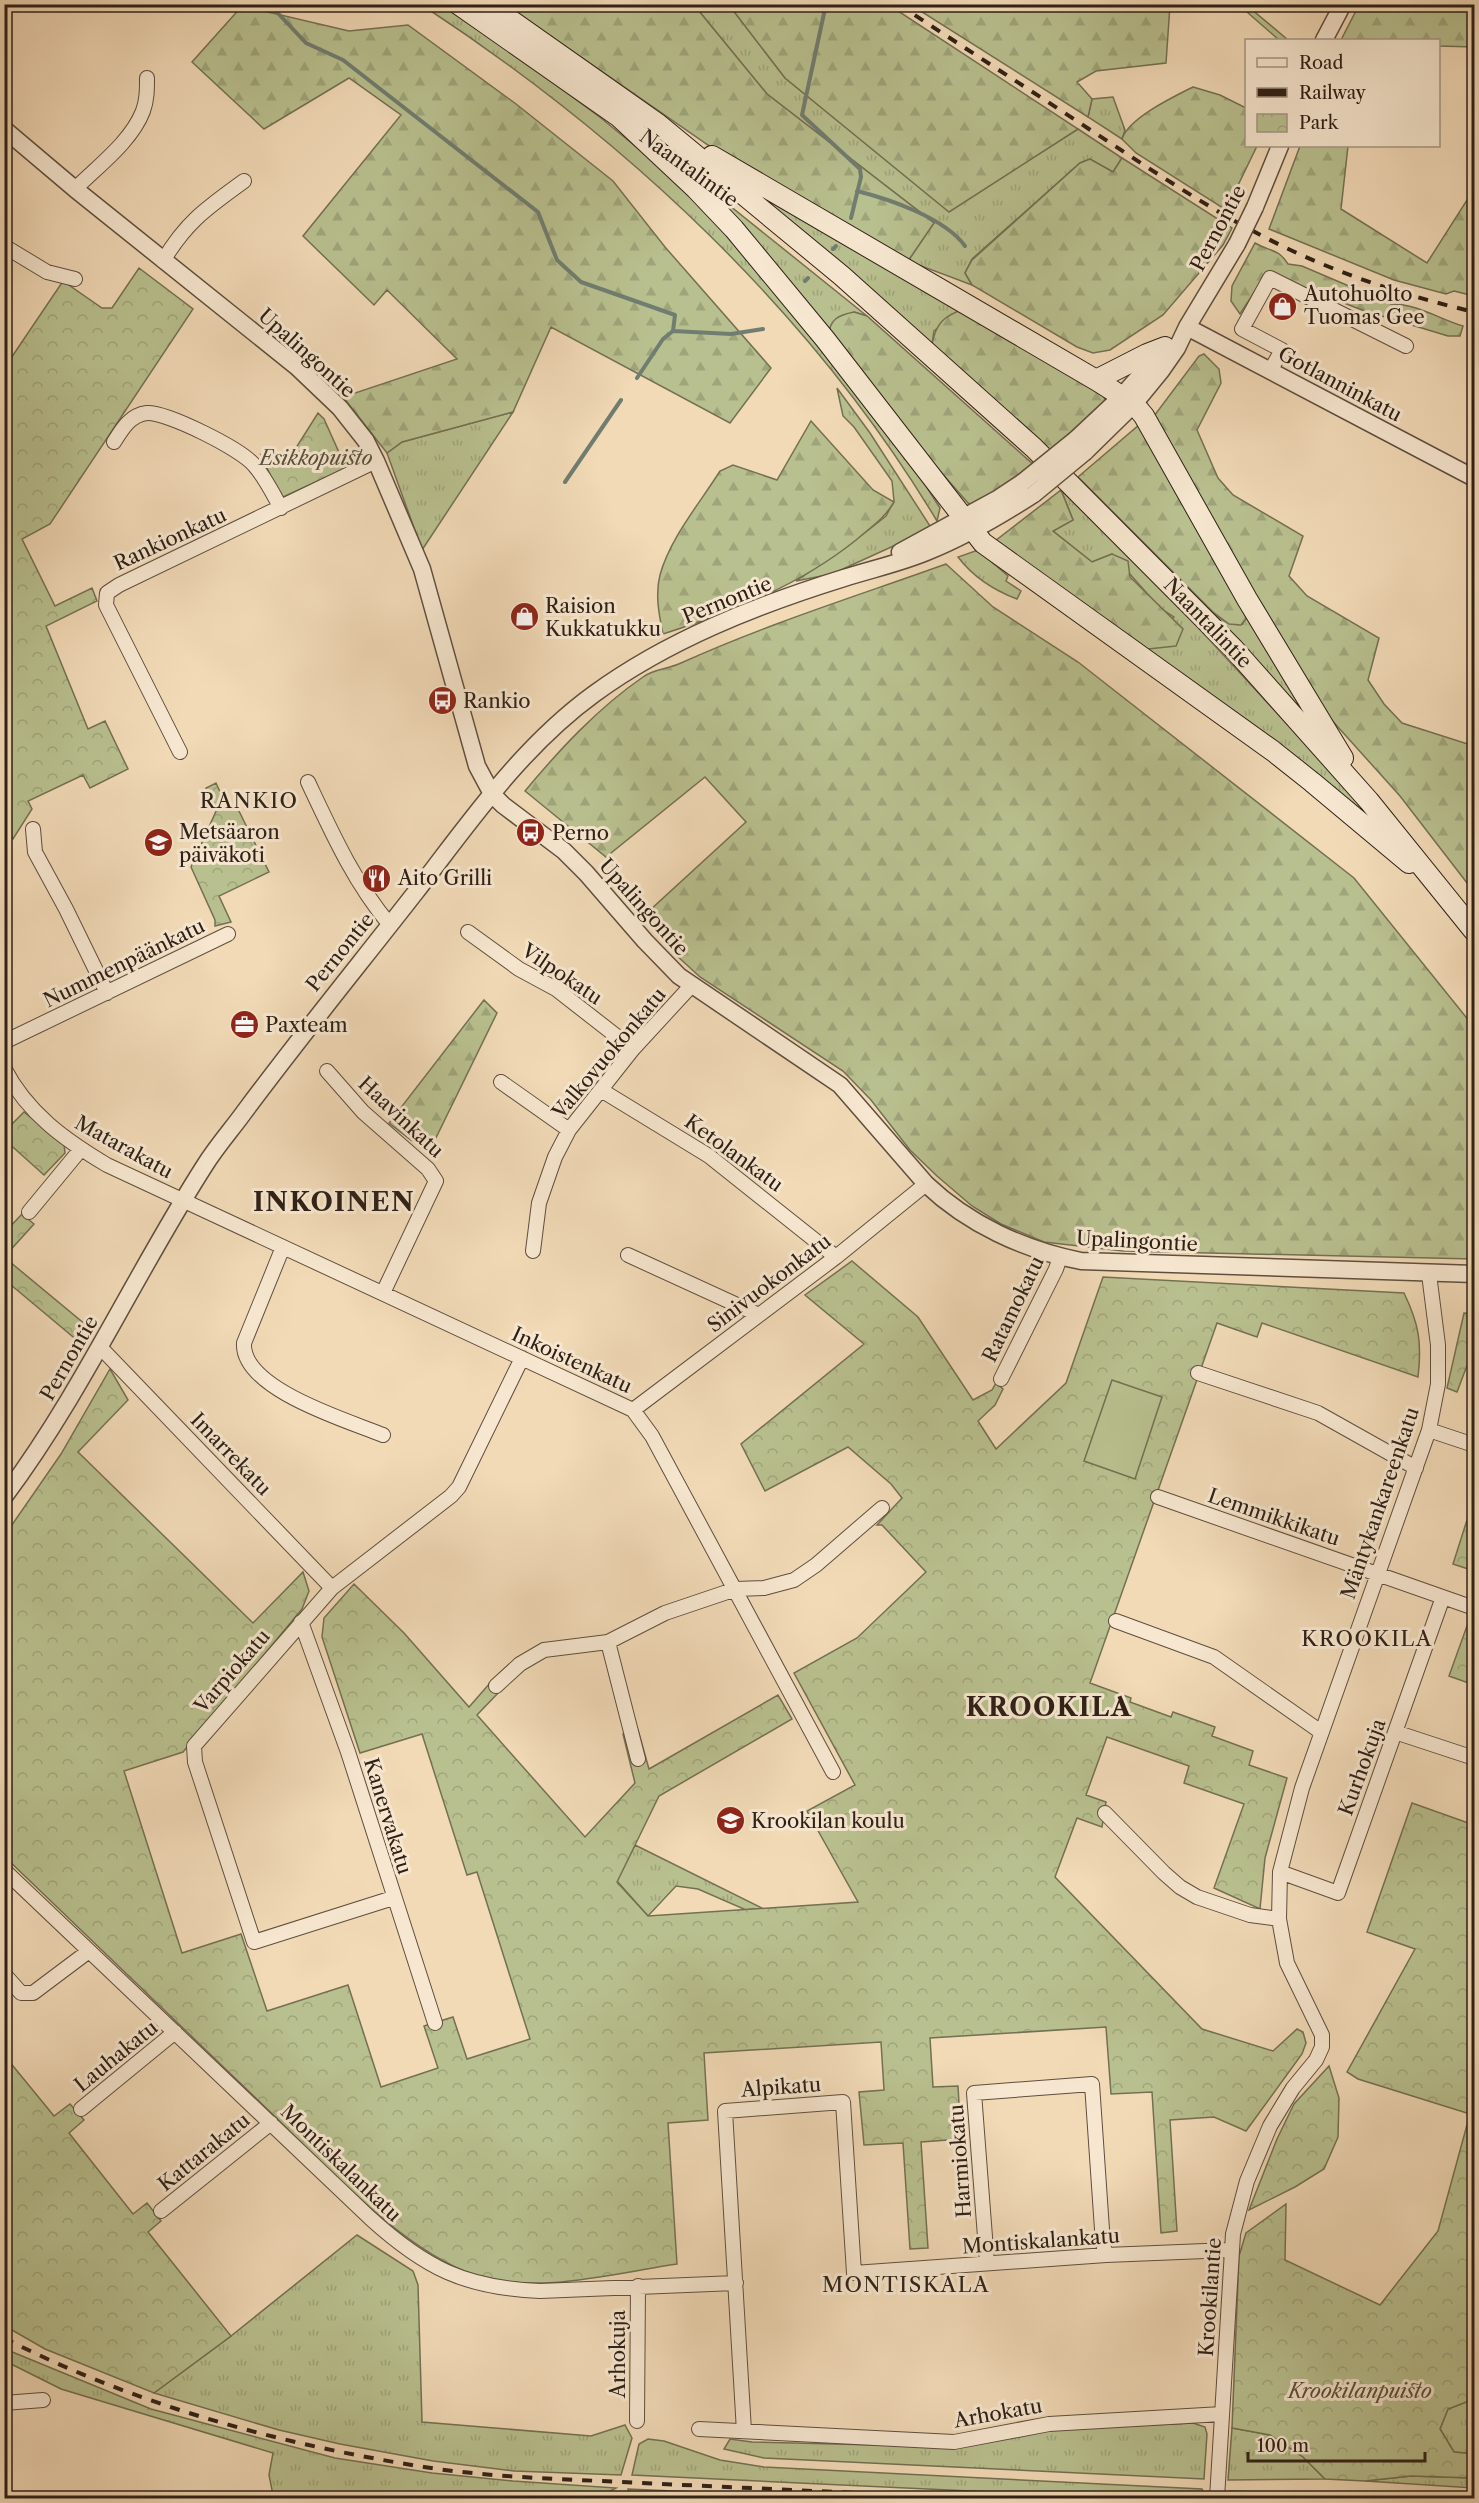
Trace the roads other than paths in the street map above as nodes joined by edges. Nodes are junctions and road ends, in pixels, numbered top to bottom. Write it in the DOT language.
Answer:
graph roads {
  1 [pos="458,4"];
  2 [pos="488,4"];
  3 [pos="1343,4"];
  4 [pos="1325,39"];
  5 [pos="147,78"];
  6 [pos="616,114"];
  7 [pos="658,124"];
  8 [pos="4,129"];
  9 [pos="1280,147"];
  10 [pos="244,181"];
  11 [pos="75,189"];
  12 [pos="4,246"];
  13 [pos="163,261"];
  14 [pos="75,279"];
  15 [pos="1186,327"];
  16 [pos="914,341"];
  17 [pos="1406,346"];
  18 [pos="1165,347"];
  19 [pos="1270,371"];
  20 [pos="1096,380"];
  21 [pos="1128,400"];
  22 [pos="114,442"];
  23 [pos="376,461"];
  24 [pos="1474,478"];
  25 [pos="281,508"];
  26 [pos="968,525"];
  27 [pos="180,752"];
  28 [pos="308,782"];
  29 [pos="492,794"];
  30 [pos="1369,801"];
  31 [pos="33,829"];
  32 [pos="1446,895"];
  33 [pos="390,924"];
  34 [pos="1474,931"];
  35 [pos="468,932"];
  36 [pos="228,934"];
  37 [pos="690,986"];
  38 [pos="107,993"];
  39 [pos="4,1042"];
  40 [pos="633,1049"];
  41 [pos="4,1068"];
  42 [pos="327,1071"];
  43 [pos="501,1082"];
  44 [pos="601,1090"];
  45 [pos="569,1130"];
  46 [pos="81,1149"];
  47 [pos="926,1184"];
  48 [pos="183,1201"];
  49 [pos="29,1212"];
  50 [pos="283,1247"];
  51 [pos="533,1251"];
  52 [pos="628,1255"];
  53 [pos="836,1257"];
  54 [pos="1060,1257"];
  55 [pos="1429,1274"];
  56 [pos="1474,1274"];
  57 [pos="383,1293"];
  58 [pos="759,1315"];
  59 [pos="100,1348"];
  60 [pos="522,1358"];
  61 [pos="1198,1373"];
  62 [pos="1001,1379"];
  63 [pos="633,1410"];
  64 [pos="1429,1430"];
  65 [pos="383,1436"];
  66 [pos="1474,1445"];
  67 [pos="1416,1468"];
  68 [pos="4,1497"];
  69 [pos="1158,1497"];
  70 [pos="882,1508"];
  71 [pos="1376,1574"];
  72 [pos="332,1588"];
  73 [pos="735,1589"];
  74 [pos="1443,1597"];
  75 [pos="1474,1608"];
  76 [pos="301,1622"];
  77 [pos="1116,1622"];
  78 [pos="609,1642"];
  79 [pos="496,1686"];
  80 [pos="1321,1732"];
  81 [pos="1395,1732"];
  82 [pos="1474,1758"];
  83 [pos="638,1759"];
  84 [pos="833,1772"];
  85 [pos="1105,1813"];
  86 [pos="4,1870"];
  87 [pos="1280,1872"];
  88 [pos="393,1898"];
  89 [pos="1280,1919"];
  90 [pos="89,1950"];
  91 [pos="4,1974"];
  92 [pos="435,2023"];
  93 [pos="175,2032"];
  94 [pos="1322,2047"];
  95 [pos="81,2109"];
  96 [pos="271,2123"];
  97 [pos="161,2211"];
  98 [pos="1230,2250"];
  99 [pos="1106,2255"];
  100 [pos="987,2264"];
  101 [pos="854,2273"];
  102 [pos="736,2283"];
  103 [pos="638,2286"];
  104 [pos="43,2400"];
  105 [pos="4,2403"];
  106 [pos="1222,2414"];
  107 [pos="637,2421"];
  108 [pos="699,2429"];
  109 [pos="744,2431"];
  110 [pos="1217,2499"];
  1 -- 6 [label="main road, Naantalintie"];
  2 -- 7 [label="main road, Naantalintie"];
  3 -- 4 [label="street"];
  5 -- 11 [label="street"];
  6 -- 16 [label="main road, Naantalintie"];
  6 -- 26 [label="main road"];
  7 -- 16 [label="main road, Naantalintie"];
  7 -- 20 [label="main road"];
  8 -- 11 [label="street, Upalingontie"];
  9 -- 15 [label="street, Pernontie, bridge"];
  10 -- 13 [label="street"];
  11 -- 13 [label="street, Upalingontie"];
  12 -- 14 [label="street"];
  13 -- 23 [label="street, Upalingontie"];
  15 -- 18 [label="street, Pernontie"];
  15 -- 19 [label="street, Gotlanninkatu"];
  15 -- 21 [label="street, Pernontie"];
  16 -- 30 [label="main road, Naantalintie"];
  17 -- 19 [label="street"];
  18 -- 20 [label="main road"];
  18 -- 21 [label="street, Pernontie"];
  19 -- 24 [label="street, Gotlanninkatu"];
  20 -- 21 [label="main road"];
  21 -- 26 [label="street, Pernontie, bridge"];
  21 -- 30 [label="main road"];
  22 -- 25 [label="street"];
  23 -- 25 [label="street, Rankionkatu"];
  23 -- 29 [label="street, Upalingontie"];
  25 -- 27 [label="street, Rankionkatu"];
  26 -- 29 [label="street, Pernontie"];
  26 -- 32 [label="main road"];
  28 -- 33 [label="street"];
  29 -- 33 [label="street, Pernontie"];
  29 -- 37 [label="street, Upalingontie"];
  30 -- 32 [label="main road, Naantalintie"];
  31 -- 38 [label="street"];
  32 -- 34 [label="main road, Naantalintie"];
  33 -- 48 [label="street, Pernontie"];
  35 -- 40 [label="street, Vilpokatu"];
  36 -- 38 [label="street, Nummenpäänkatu"];
  37 -- 40 [label="street, Valkovuokonkatu"];
  37 -- 47 [label="street, Upalingontie"];
  38 -- 39 [label="street, Nummenpäänkatu"];
  40 -- 44 [label="street, Valkovuokonkatu"];
  41 -- 46 [label="street, Matarakatu"];
  42 -- 57 [label="street, Haavinkatu"];
  43 -- 45 [label="street"];
  44 -- 45 [label="street, Valkovuokonkatu"];
  44 -- 53 [label="street, Ketolankatu"];
  45 -- 51 [label="street, Valkovuokonkatu"];
  46 -- 48 [label="street, Matarakatu"];
  46 -- 49 [label="street"];
  47 -- 53 [label="street, Sinivuokonkatu"];
  47 -- 54 [label="street, Upalingontie"];
  48 -- 50 [label="street, Inkoistenkatu"];
  48 -- 59 [label="street, Pernontie"];
  50 -- 57 [label="street, Inkoistenkatu"];
  50 -- 65 [label="street"];
  52 -- 58 [label="street"];
  53 -- 58 [label="street, Sinivuokonkatu"];
  54 -- 55 [label="street, Upalingontie"];
  54 -- 62 [label="street, Ratamokatu"];
  55 -- 56 [label="street, Upalingontie"];
  55 -- 64 [label="street, Mäntykankareenkatu"];
  57 -- 60 [label="street, Inkoistenkatu"];
  58 -- 63 [label="street, Sinivuokonkatu"];
  59 -- 68 [label="street, Pernontie"];
  59 -- 72 [label="street, Imarrekatu"];
  60 -- 63 [label="street, Inkoistenkatu"];
  60 -- 72 [label="street, Varpiokatu"];
  61 -- 67 [label="street"];
  63 -- 73 [label="street, Inkoistenkatu"];
  64 -- 66 [label="street"];
  64 -- 67 [label="street, Mäntykankareenkatu"];
  67 -- 71 [label="street, Mäntykankareenkatu"];
  69 -- 71 [label="street, Lemmikkikatu"];
  70 -- 73 [label="street"];
  71 -- 74 [label="street, Lemmikkikatu"];
  71 -- 80 [label="street, Mäntykankareenkatu"];
  72 -- 76 [label="street, Varpiokatu"];
  73 -- 78 [label="street"];
  73 -- 84 [label="street, Inkoistenkatu"];
  74 -- 75 [label="street, Lemmikkikatu"];
  74 -- 81 [label="street, Kurhokuja"];
  76 -- 88 [label="street, Kanervakatu"];
  76 -- 88 [label="street, Varpiokatu"];
  77 -- 80 [label="street"];
  78 -- 79 [label="street"];
  78 -- 83 [label="street"];
  80 -- 87 [label="street, Mäntykankareenkatu"];
  81 -- 82 [label="street"];
  81 -- 87 [label="street, Kurhokuja"];
  85 -- 89 [label="street"];
  86 -- 90 [label="street, Montiskalankatu"];
  87 -- 89 [label="street, Mäntykankareenkatu"];
  88 -- 92 [label="street, Kanervakatu"];
  89 -- 94 [label="street, Mäntykankareenkatu"];
  90 -- 91 [label="street"];
  90 -- 93 [label="street, Montiskalankatu"];
  93 -- 95 [label="street, Lauhakatu"];
  93 -- 96 [label="street, Montiskalankatu"];
  94 -- 98 [label="street, Krookilantie"];
  96 -- 97 [label="street, Kattarakatu"];
  96 -- 103 [label="street, Montiskalankatu"];
  98 -- 99 [label="street, Montiskalankatu"];
  98 -- 106 [label="street, Krookilantie"];
  99 -- 100 [label="street, Montiskalankatu"];
  99 -- 100 [label="street, Harmiokatu"];
  100 -- 101 [label="street, Montiskalankatu"];
  101 -- 102 [label="street, Alpikatu"];
  102 -- 103 [label="street, Montiskalankatu"];
  102 -- 109 [label="street"];
  103 -- 107 [label="street, Arhokuja"];
  104 -- 105 [label="street"];
  106 -- 109 [label="street, Arhokatu"];
  106 -- 110 [label="street, Krookilantie"];
  108 -- 109 [label="street, Arhokatu"];
}
